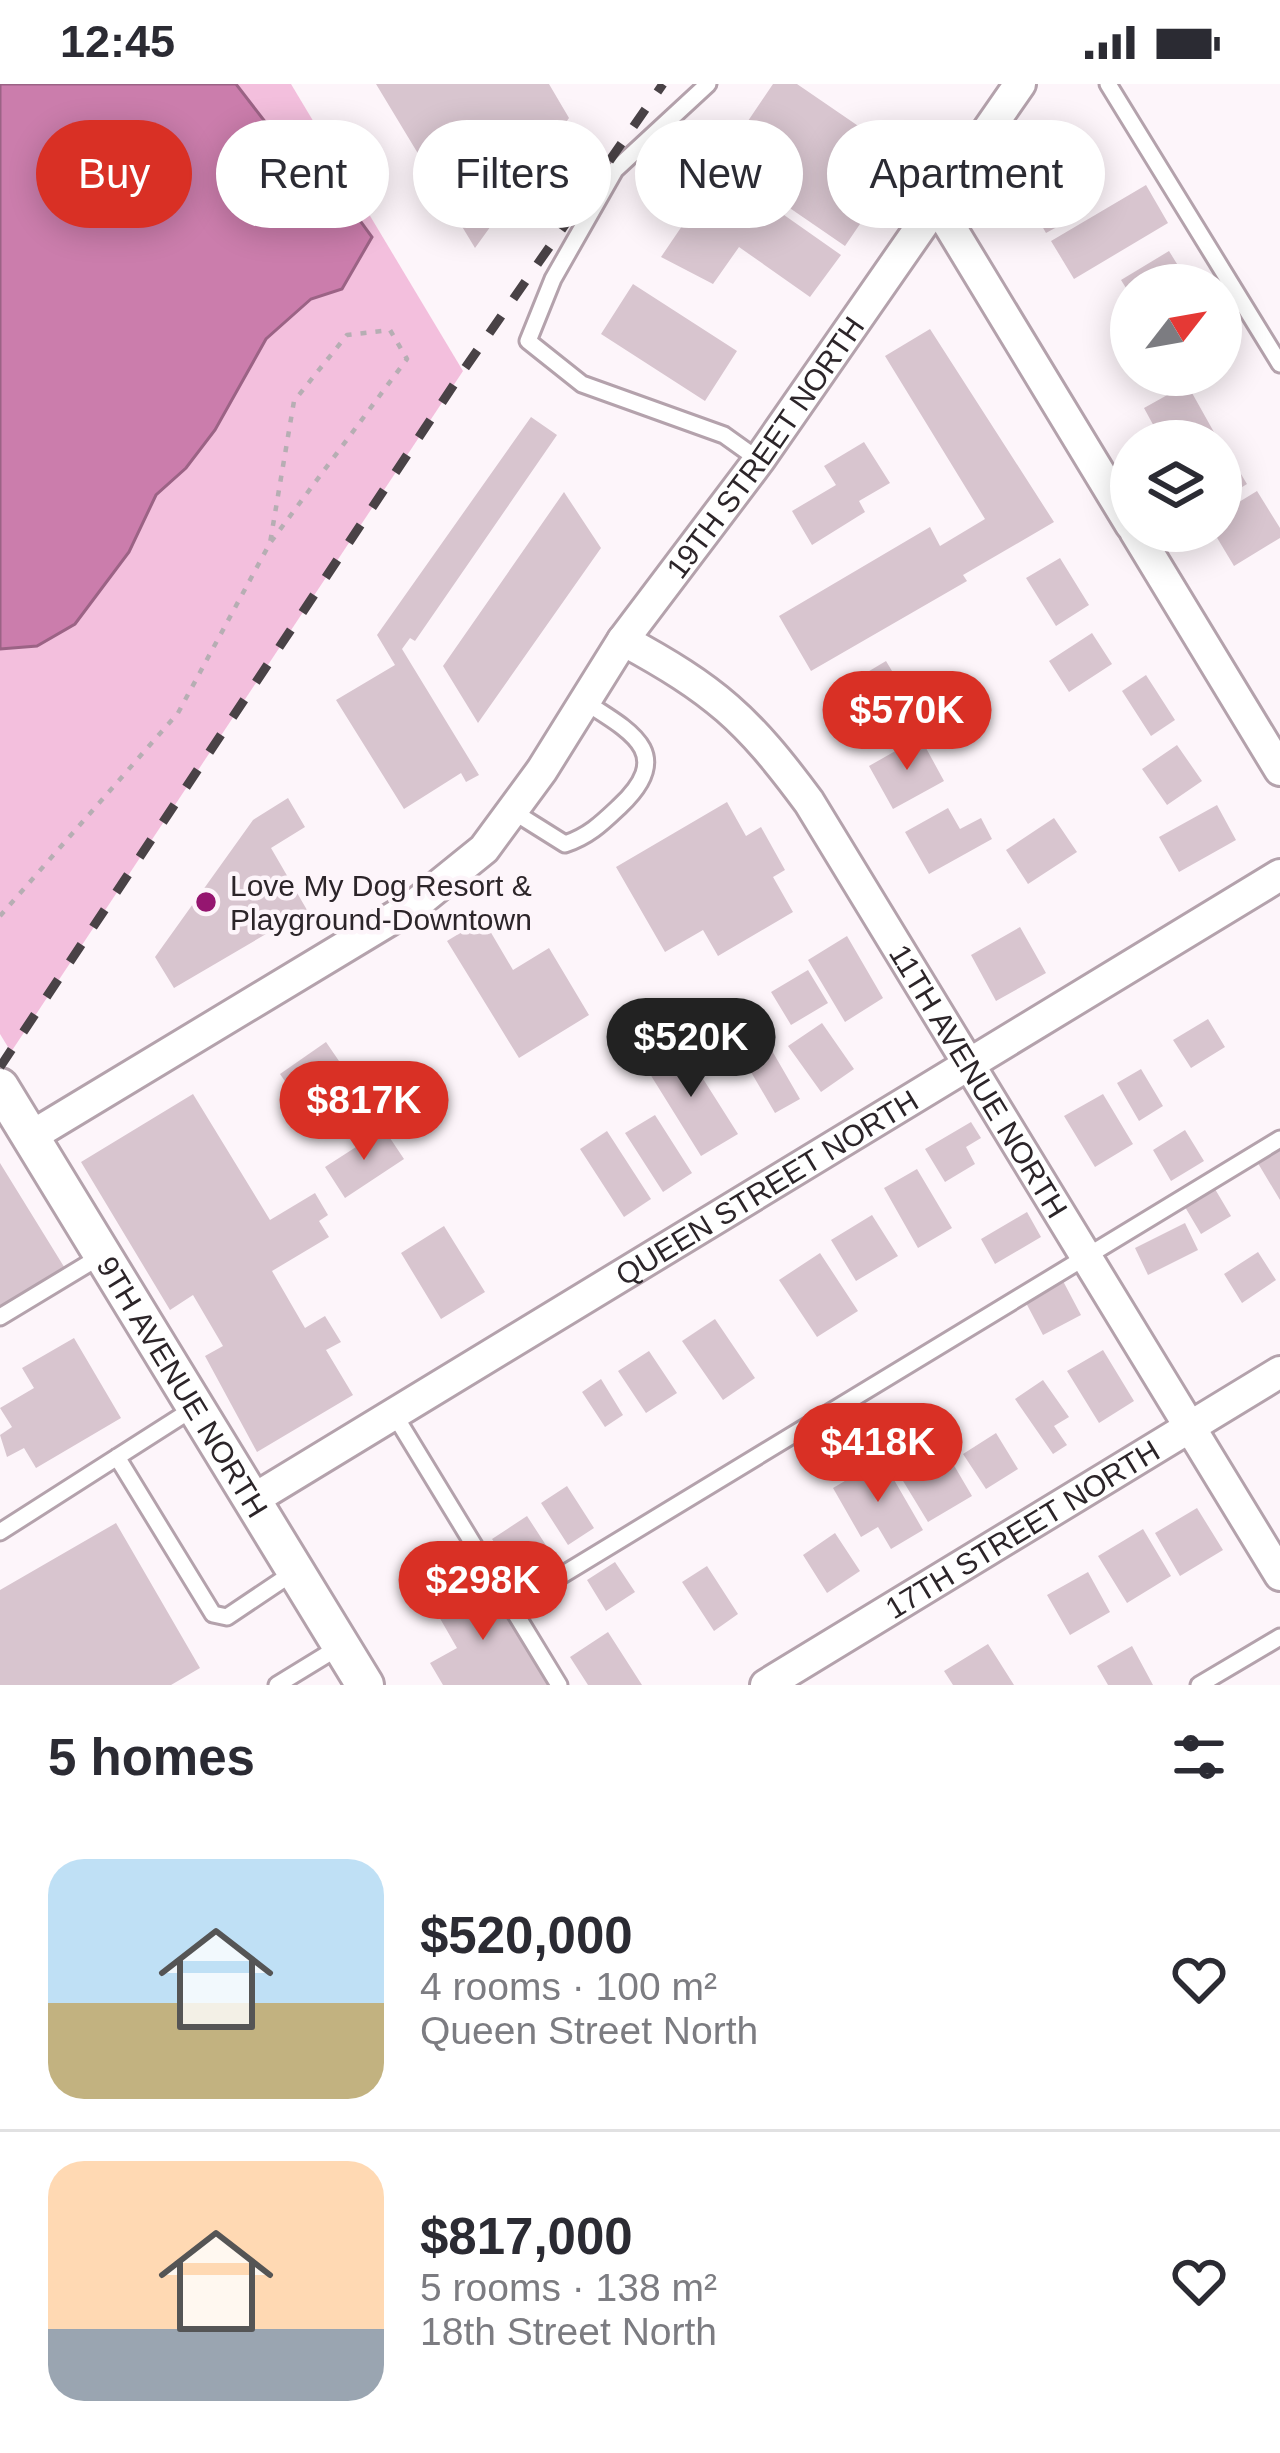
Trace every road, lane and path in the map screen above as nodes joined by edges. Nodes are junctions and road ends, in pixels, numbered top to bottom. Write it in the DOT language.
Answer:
graph roads {
  1 [pos="708,84"];
  2 [pos="1020,84"];
  3 [pos="1108,84"];
  4 [pos="995,120"];
  5 [pos="921,228"];
  6 [pos="951,228"];
  7 [pos="1280,364"];
  8 [pos="759,460"];
  9 [pos="1110,490"];
  10 [pos="270,543"];
  11 [pos="1148,552"];
  12 [pos="623,640"];
  13 [pos="585,701"];
  14 [pos="1280,770"];
  15 [pos="514,812"];
  16 [pos="1280,875"];
  17 [pos="0,916"];
  18 [pos="968,1065"];
  19 [pos="0,1087"];
  20 [pos="30,1137"];
  21 [pos="1280,1138"];
  22 [pos="103,1255"];
  23 [pos="1085,1257"];
  24 [pos="0,1317"];
  25 [pos="1280,1372"];
  26 [pos="196,1406"];
  27 [pos="394,1414"];
  28 [pos="1190,1427"];
  29 [pos="117,1457"];
  30 [pos="254,1499"];
  31 [pos="0,1532"];
  32 [pos="297,1570"];
  33 [pos="1280,1575"];
  34 [pos="511,1606"];
  35 [pos="1280,1637"];
  36 [pos="342,1646"];
  37 [pos="277,1685"];
  38 [pos="365,1685"];
  39 [pos="559,1685"];
  40 [pos="766,1685"];
  41 [pos="1199,1685"];
  1 -- 8 [label="lane"];
  2 -- 4 [label="street, 19TH STREET NORTH"];
  3 -- 7 [label="lane"];
  5 -- 8 [label="street, 19TH STREET NORTH"];
  6 -- 9 [label="street"];
  8 -- 12 [label="street, 19TH STREET NORTH"];
  10 -- 10 [label="path"];
  10 -- 17 [label="path"];
  11 -- 14 [label="street"];
  12 -- 13 [label="street, 19TH STREET NORTH"];
  12 -- 18 [label="street, 11TH AVENUE NORTH"];
  13 -- 15 [label="street, 19TH STREET NORTH"];
  13 -- 15 [label="lane"];
  15 -- 20 [label="street, 19TH STREET NORTH"];
  16 -- 18 [label="street, QUEEN STREET NORTH"];
  18 -- 23 [label="street, 11TH AVENUE NORTH"];
  18 -- 27 [label="street, QUEEN STREET NORTH"];
  19 -- 20 [label="street, 9TH AVENUE NORTH"];
  20 -- 22 [label="street, 9TH AVENUE NORTH"];
  21 -- 23 [label="lane"];
  22 -- 24 [label="lane"];
  22 -- 26 [label="street, 9TH AVENUE NORTH"];
  23 -- 28 [label="street, 11TH AVENUE NORTH"];
  23 -- 34 [label="lane"];
  25 -- 28 [label="street, 17TH STREET NORTH"];
  26 -- 29 [label="lane"];
  26 -- 30 [label="street, 9TH AVENUE NORTH"];
  27 -- 30 [label="street, QUEEN STREET NORTH"];
  27 -- 34 [label="lane"];
  28 -- 33 [label="street, 11TH AVENUE NORTH"];
  28 -- 40 [label="street, 17TH STREET NORTH"];
  29 -- 31 [label="lane"];
  29 -- 32 [label="lane"];
  30 -- 32 [label="street, 9TH AVENUE NORTH"];
  32 -- 36 [label="street, 9TH AVENUE NORTH"];
  34 -- 39 [label="lane"];
  35 -- 41 [label="lane"];
  36 -- 37 [label="lane"];
  36 -- 38 [label="street, 9TH AVENUE NORTH"];
}
